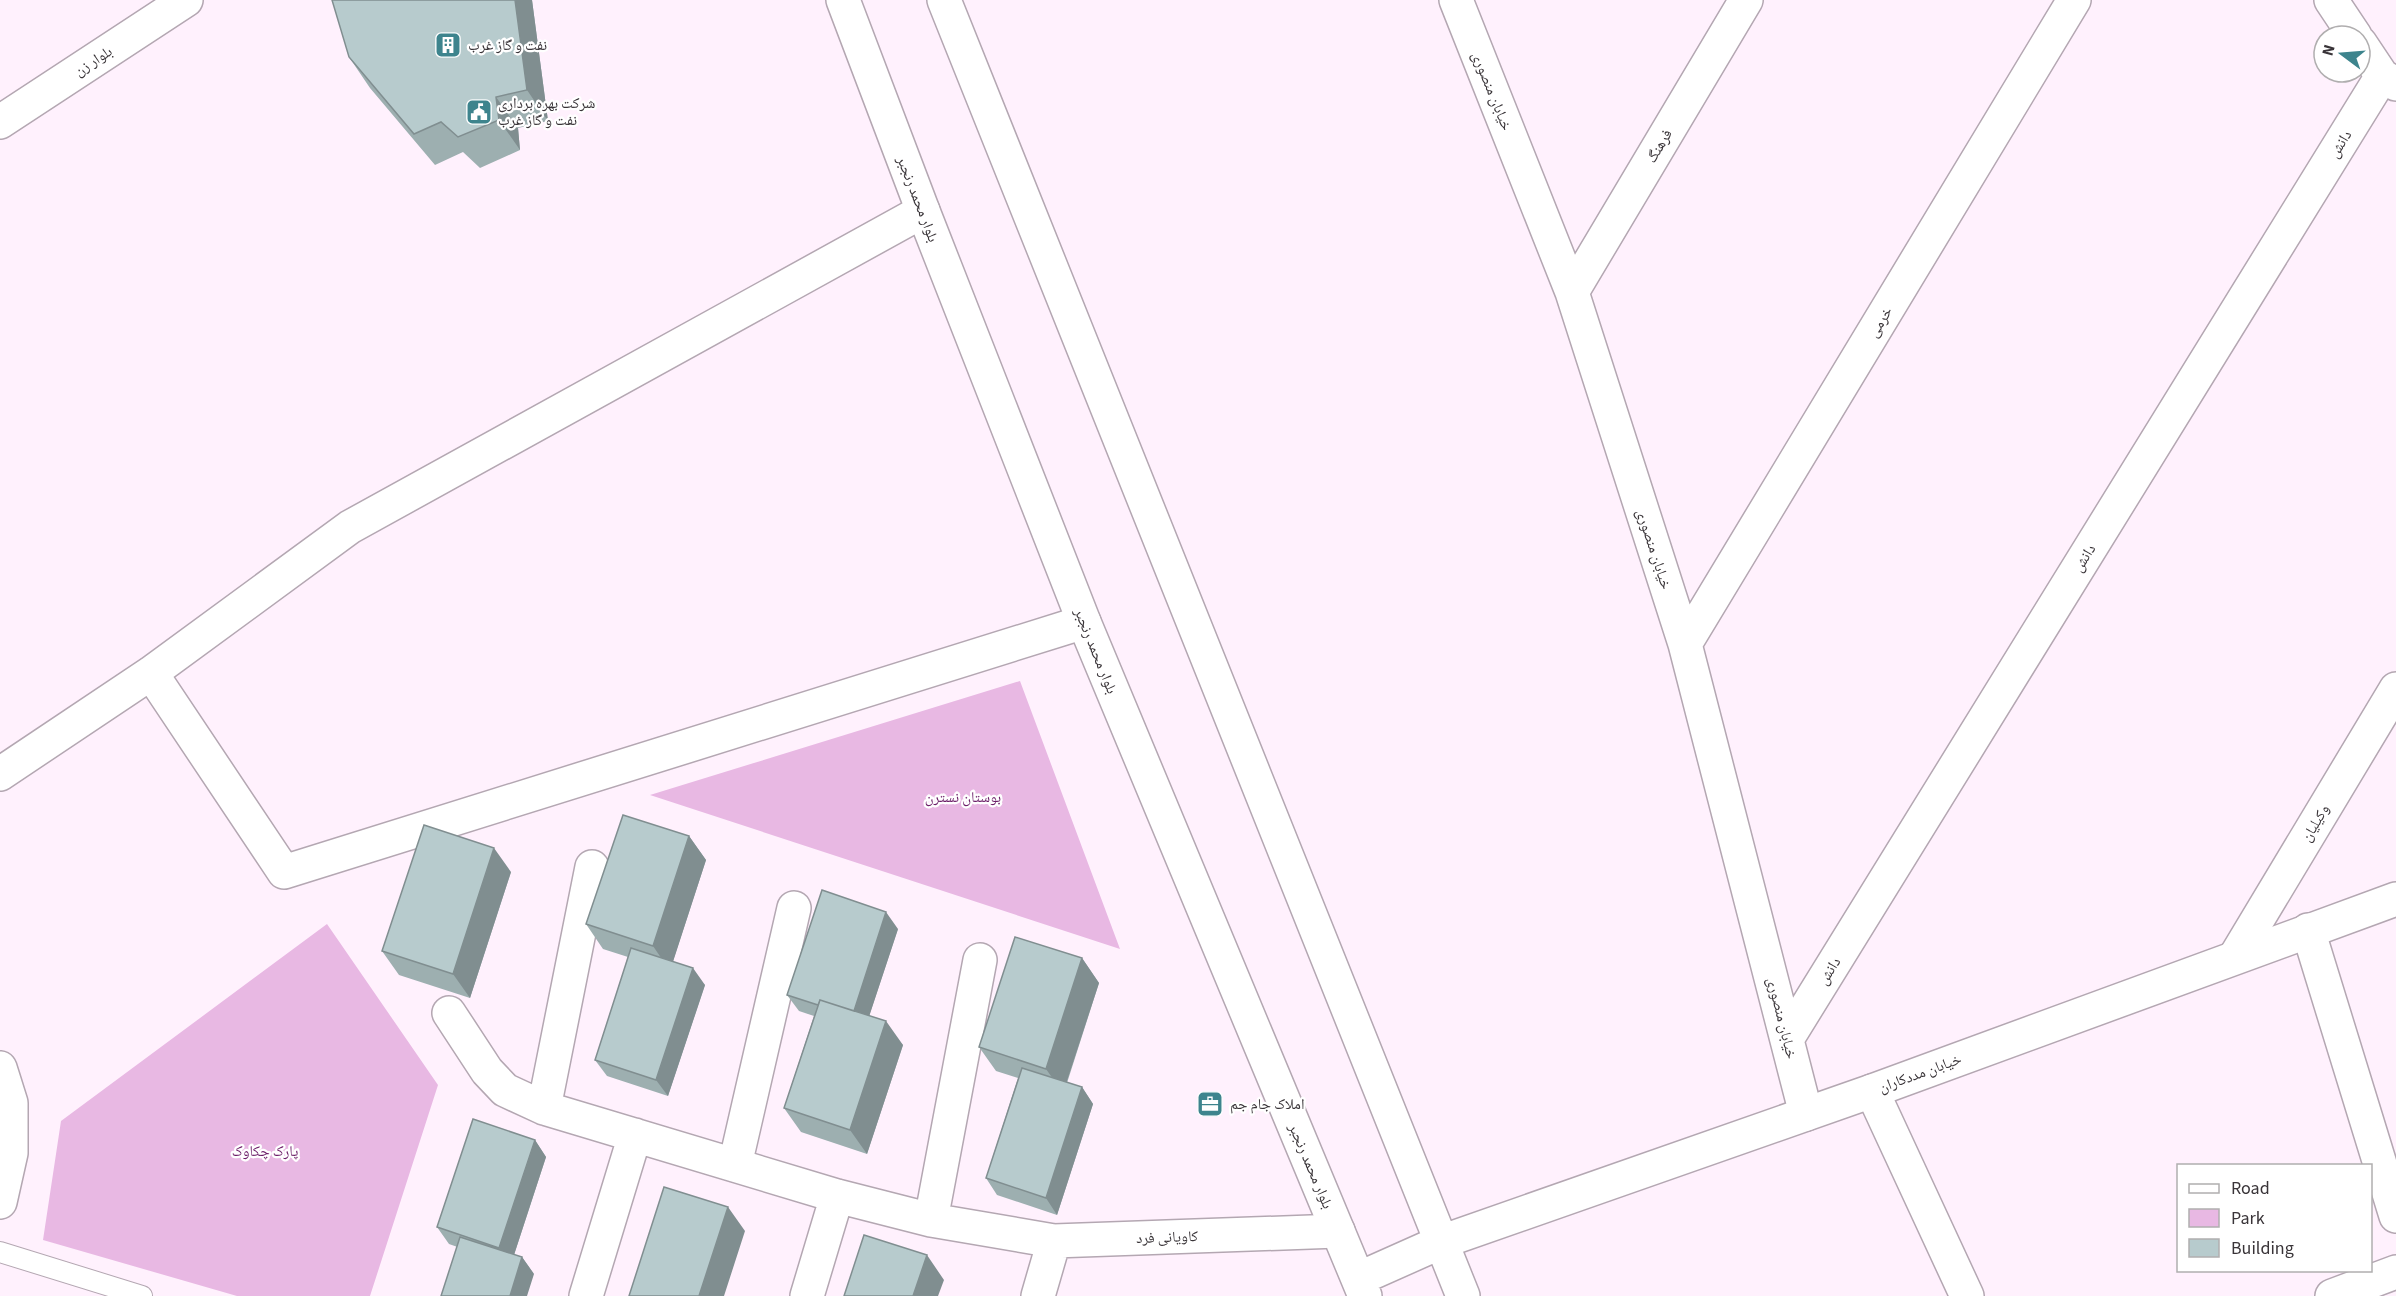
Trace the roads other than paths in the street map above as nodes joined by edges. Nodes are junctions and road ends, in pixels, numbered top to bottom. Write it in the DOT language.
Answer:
graph roads {
  1 [pos="186,0"];
  2 [pos="843,0"];
  3 [pos="944,0"];
  4 [pos="1456,0"];
  5 [pos="1746,0"];
  6 [pos="2074,0"];
  7 [pos="2331,0"];
  8 [pos="2347,24"];
  9 [pos="2372,58"];
  10 [pos="2389,80"];
  11 [pos="0,122"];
  12 [pos="923,211"];
  13 [pos="1572,292"];
  14 [pos="1084,622"];
  15 [pos="1685,644"];
  16 [pos="151,673"];
  17 [pos="2396,689"];
  18 [pos="0,774"];
  19 [pos="592,867"];
  20 [pos="2396,899"];
  21 [pos="794,908"];
  22 [pos="2308,930"];
  23 [pos="2235,957"];
  24 [pos="980,960"];
  25 [pos="449,1013"];
  26 [pos="1787,1039"];
  27 [pos="0,1068"];
  28 [pos="1872,1091"];
  29 [pos="544,1108"];
  30 [pos="1806,1114"];
  31 [pos="635,1135"];
  32 [pos="735,1165"];
  33 [pos="837,1196"];
  34 [pos="0,1202"];
  35 [pos="2396,1216"];
  36 [pos="931,1220"];
  37 [pos="1338,1231"];
  38 [pos="1053,1241"];
  39 [pos="1441,1242"];
  40 [pos="0,1252"];
  41 [pos="2396,1272"];
  42 [pos="1362,1287"];
  43 [pos="142,1296"];
  44 [pos="586,1296"];
  45 [pos="807,1296"];
  46 [pos="1038,1296"];
  47 [pos="1462,1296"];
  48 [pos="1967,1296"];
  49 [pos="2332,1296"];
  1 -- 11 [label="street, بلوار زن"];
  2 -- 12 [label="street, بلوار محمد رنجبر"];
  3 -- 39 [label="street"];
  4 -- 13 [label="street, خیابان منصوری"];
  5 -- 13 [label="street, فرهنگ"];
  6 -- 15 [label="street, خرمی"];
  7 -- 8 [label="street"];
  9 -- 10 [label="street"];
  10 -- 26 [label="street, دانش"];
  12 -- 14 [label="street, بلوار محمد رنجبر"];
  12 -- 16 [label="street"];
  13 -- 15 [label="street, خیابان منصوری"];
  14 -- 16 [label="street"];
  14 -- 37 [label="street, بلوار محمد رنجبر"];
  15 -- 26 [label="street, خیابان منصوری"];
  16 -- 18 [label="street"];
  17 -- 23 [label="street, وکیلیان"];
  19 -- 29 [label="street"];
  20 -- 22 [label="street, خیابان مددکاران"];
  21 -- 32 [label="street"];
  22 -- 23 [label="street, خیابان مددکاران"];
  22 -- 35 [label="street"];
  23 -- 28 [label="street, خیابان مددکاران"];
  24 -- 36 [label="street"];
  25 -- 29 [label="street, کاویانی فرد"];
  26 -- 30 [label="street, خیابان منصوری"];
  27 -- 34 [label="street"];
  28 -- 30 [label="street, خیابان مددکاران"];
  28 -- 48 [label="street"];
  29 -- 31 [label="street, کاویانی فرد"];
  30 -- 39 [label="street, خیابان مددکاران"];
  31 -- 32 [label="street, کاویانی فرد"];
  31 -- 44 [label="street"];
  32 -- 33 [label="street, کاویانی فرد"];
  33 -- 36 [label="street, کاویانی فرد"];
  33 -- 45 [label="street"];
  36 -- 38 [label="street, کاویانی فرد"];
  37 -- 38 [label="street, کاویانی فرد"];
  37 -- 42 [label="street, بلوار محمد رنجبر"];
  38 -- 46 [label="street"];
  39 -- 42 [label="street, خیابان مددکاران"];
  39 -- 47 [label="street"];
  40 -- 43 [label="lane"];
  41 -- 49 [label="street"];
}
